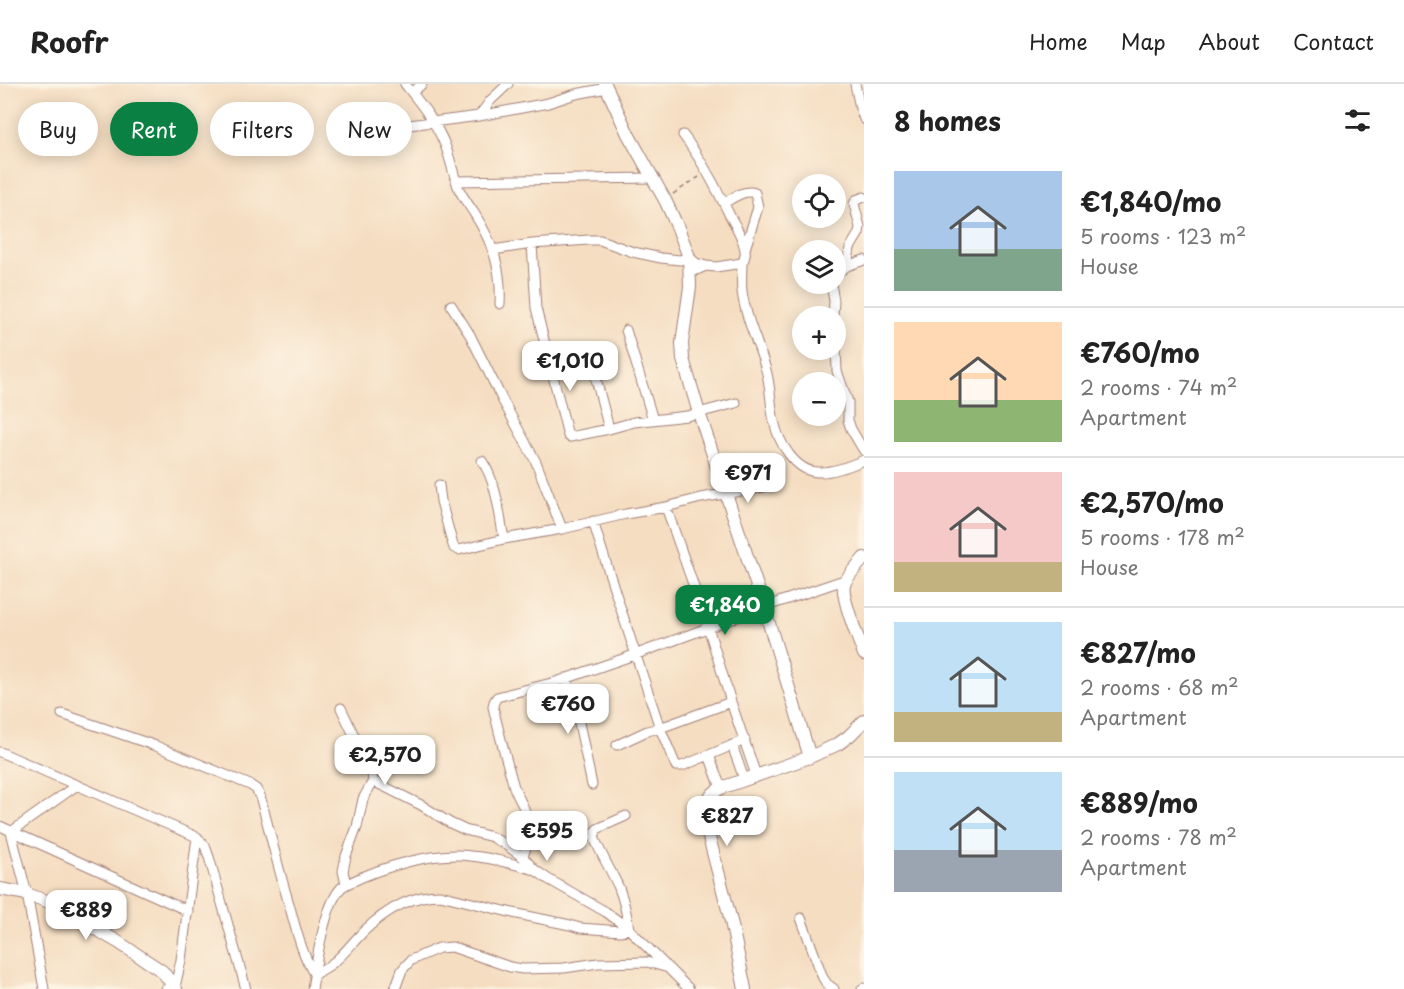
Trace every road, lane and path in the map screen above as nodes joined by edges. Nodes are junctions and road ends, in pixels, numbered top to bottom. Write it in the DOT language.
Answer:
graph roads {
  1 [pos="405,84"];
  2 [pos="422,84"];
  3 [pos="508,84"];
  4 [pos="855,84"];
  5 [pos="606,86"];
  6 [pos="412,93"];
  7 [pos="479,116"];
  8 [pos="864,119"];
  9 [pos="435,123"];
  10 [pos="412,124"];
  11 [pos="683,135"];
  12 [pos="702,175"];
  13 [pos="653,178"];
  14 [pos="456,181"];
  15 [pos="864,197"];
  16 [pos="665,200"];
  17 [pos="724,203"];
  18 [pos="532,244"];
  19 [pos="745,249"];
  20 [pos="493,250"];
  21 [pos="689,258"];
  22 [pos="864,260"];
  23 [pos="742,263"];
  24 [pos="706,266"];
  25 [pos="847,266"];
  26 [pos="690,273"];
  27 [pos="451,304"];
  28 [pos="500,304"];
  29 [pos="626,330"];
  30 [pos="589,352"];
  31 [pos="837,360"];
  32 [pos="736,403"];
  33 [pos="699,413"];
  34 [pos="653,420"];
  35 [pos="609,429"];
  36 [pos="864,451"];
  37 [pos="864,460"];
  38 [pos="482,461"];
  39 [pos="439,485"];
  40 [pos="763,487"];
  41 [pos="727,494"];
  42 [pos="666,507"];
  43 [pos="593,521"];
  44 [pos="562,529"];
  45 [pos="504,539"];
  46 [pos="864,558"];
  47 [pos="847,579"];
  48 [pos="764,607"];
  49 [pos="708,627"];
  50 [pos="637,654"];
  51 [pos="864,654"];
  52 [pos="566,678"];
  53 [pos="731,702"];
  54 [pos="341,708"];
  55 [pos="62,714"];
  56 [pos="864,721"];
  57 [pos="660,728"];
  58 [pos="745,740"];
  59 [pos="617,745"];
  60 [pos="732,745"];
  61 [pos="0,752"];
  62 [pos="709,755"];
  63 [pos="810,757"];
  64 [pos="750,777"];
  65 [pos="373,781"];
  66 [pos="77,785"];
  67 [pos="592,785"];
  68 [pos="721,788"];
  69 [pos="626,816"];
  70 [pos="0,826"];
  71 [pos="11,832"];
  72 [pos="197,837"];
  73 [pos="523,857"];
  74 [pos="535,870"];
  75 [pos="349,883"];
  76 [pos="0,889"];
  77 [pos="27,894"];
  78 [pos="188,911"];
  79 [pos="801,918"];
  80 [pos="629,929"];
  81 [pos="670,969"];
  82 [pos="314,974"];
  83 [pos="172,988"];
  84 [pos="44,989"];
  85 [pos="246,989"];
  86 [pos="312,989"];
  87 [pos="395,989"];
  88 [pos="689,989"];
  89 [pos="745,989"];
  90 [pos="834,989"];
  1 -- 6 [label="street"];
  2 -- 6 [label="street"];
  3 -- 7 [label="street"];
  4 -- 8 [label="street"];
  5 -- 7 [label="street"];
  5 -- 13 [label="street"];
  6 -- 9 [label="street"];
  7 -- 9 [label="street"];
  9 -- 10 [label="street"];
  9 -- 14 [label="street"];
  11 -- 17 [label="street"];
  12 -- 16 [label="path"];
  13 -- 14 [label="street"];
  13 -- 16 [label="street"];
  14 -- 20 [label="street"];
  15 -- 25 [label="street"];
  16 -- 21 [label="street"];
  17 -- 19 [label="street"];
  17 -- 19 [label="street"];
  18 -- 20 [label="street"];
  18 -- 21 [label="street"];
  18 -- 35 [label="street"];
  19 -- 23 [label="street"];
  20 -- 28 [label="street"];
  21 -- 24 [label="street"];
  21 -- 26 [label="street"];
  22 -- 25 [label="street"];
  23 -- 24 [label="street"];
  23 -- 37 [label="street"];
  24 -- 26 [label="street"];
  26 -- 33 [label="street"];
  27 -- 44 [label="street"];
  29 -- 34 [label="street"];
  30 -- 35 [label="street"];
  31 -- 36 [label="street"];
  32 -- 33 [label="street"];
  33 -- 34 [label="street"];
  33 -- 41 [label="street"];
  34 -- 35 [label="street"];
  38 -- 45 [label="street"];
  39 -- 45 [label="street"];
  40 -- 41 [label="street"];
  41 -- 42 [label="street"];
  41 -- 48 [label="street"];
  42 -- 43 [label="street"];
  42 -- 49 [label="street"];
  43 -- 44 [label="street"];
  43 -- 50 [label="street"];
  44 -- 45 [label="street"];
  46 -- 47 [label="street"];
  47 -- 48 [label="street"];
  47 -- 51 [label="street"];
  48 -- 49 [label="street"];
  48 -- 63 [label="street"];
  49 -- 50 [label="street"];
  49 -- 53 [label="street"];
  50 -- 52 [label="street"];
  50 -- 57 [label="street"];
  52 -- 67 [label="street"];
  52 -- 73 [label="street"];
  53 -- 57 [label="street"];
  53 -- 58 [label="street"];
  54 -- 65 [label="street"];
  55 -- 82 [label="street"];
  56 -- 63 [label="street"];
  57 -- 59 [label="street"];
  57 -- 62 [label="street"];
  58 -- 60 [label="street"];
  58 -- 64 [label="street"];
  60 -- 62 [label="street"];
  60 -- 64 [label="street"];
  61 -- 66 [label="street"];
  62 -- 68 [label="street"];
  63 -- 64 [label="street"];
  64 -- 68 [label="street"];
  65 -- 73 [label="street"];
  65 -- 75 [label="street"];
  66 -- 71 [label="street"];
  66 -- 72 [label="street"];
  68 -- 89 [label="street"];
  69 -- 80 [label="street"];
  70 -- 71 [label="street"];
  71 -- 77 [label="street"];
  71 -- 78 [label="street"];
  72 -- 78 [label="street"];
  72 -- 85 [label="street"];
  73 -- 74 [label="street"];
  74 -- 75 [label="street"];
  74 -- 80 [label="street"];
  75 -- 82 [label="street"];
  76 -- 77 [label="street"];
  77 -- 83 [label="street"];
  77 -- 84 [label="street"];
  78 -- 83 [label="street"];
  79 -- 90 [label="street"];
  80 -- 81 [label="street"];
  80 -- 82 [label="street"];
  81 -- 87 [label="street"];
  81 -- 88 [label="street"];
  82 -- 86 [label="street"];
}
